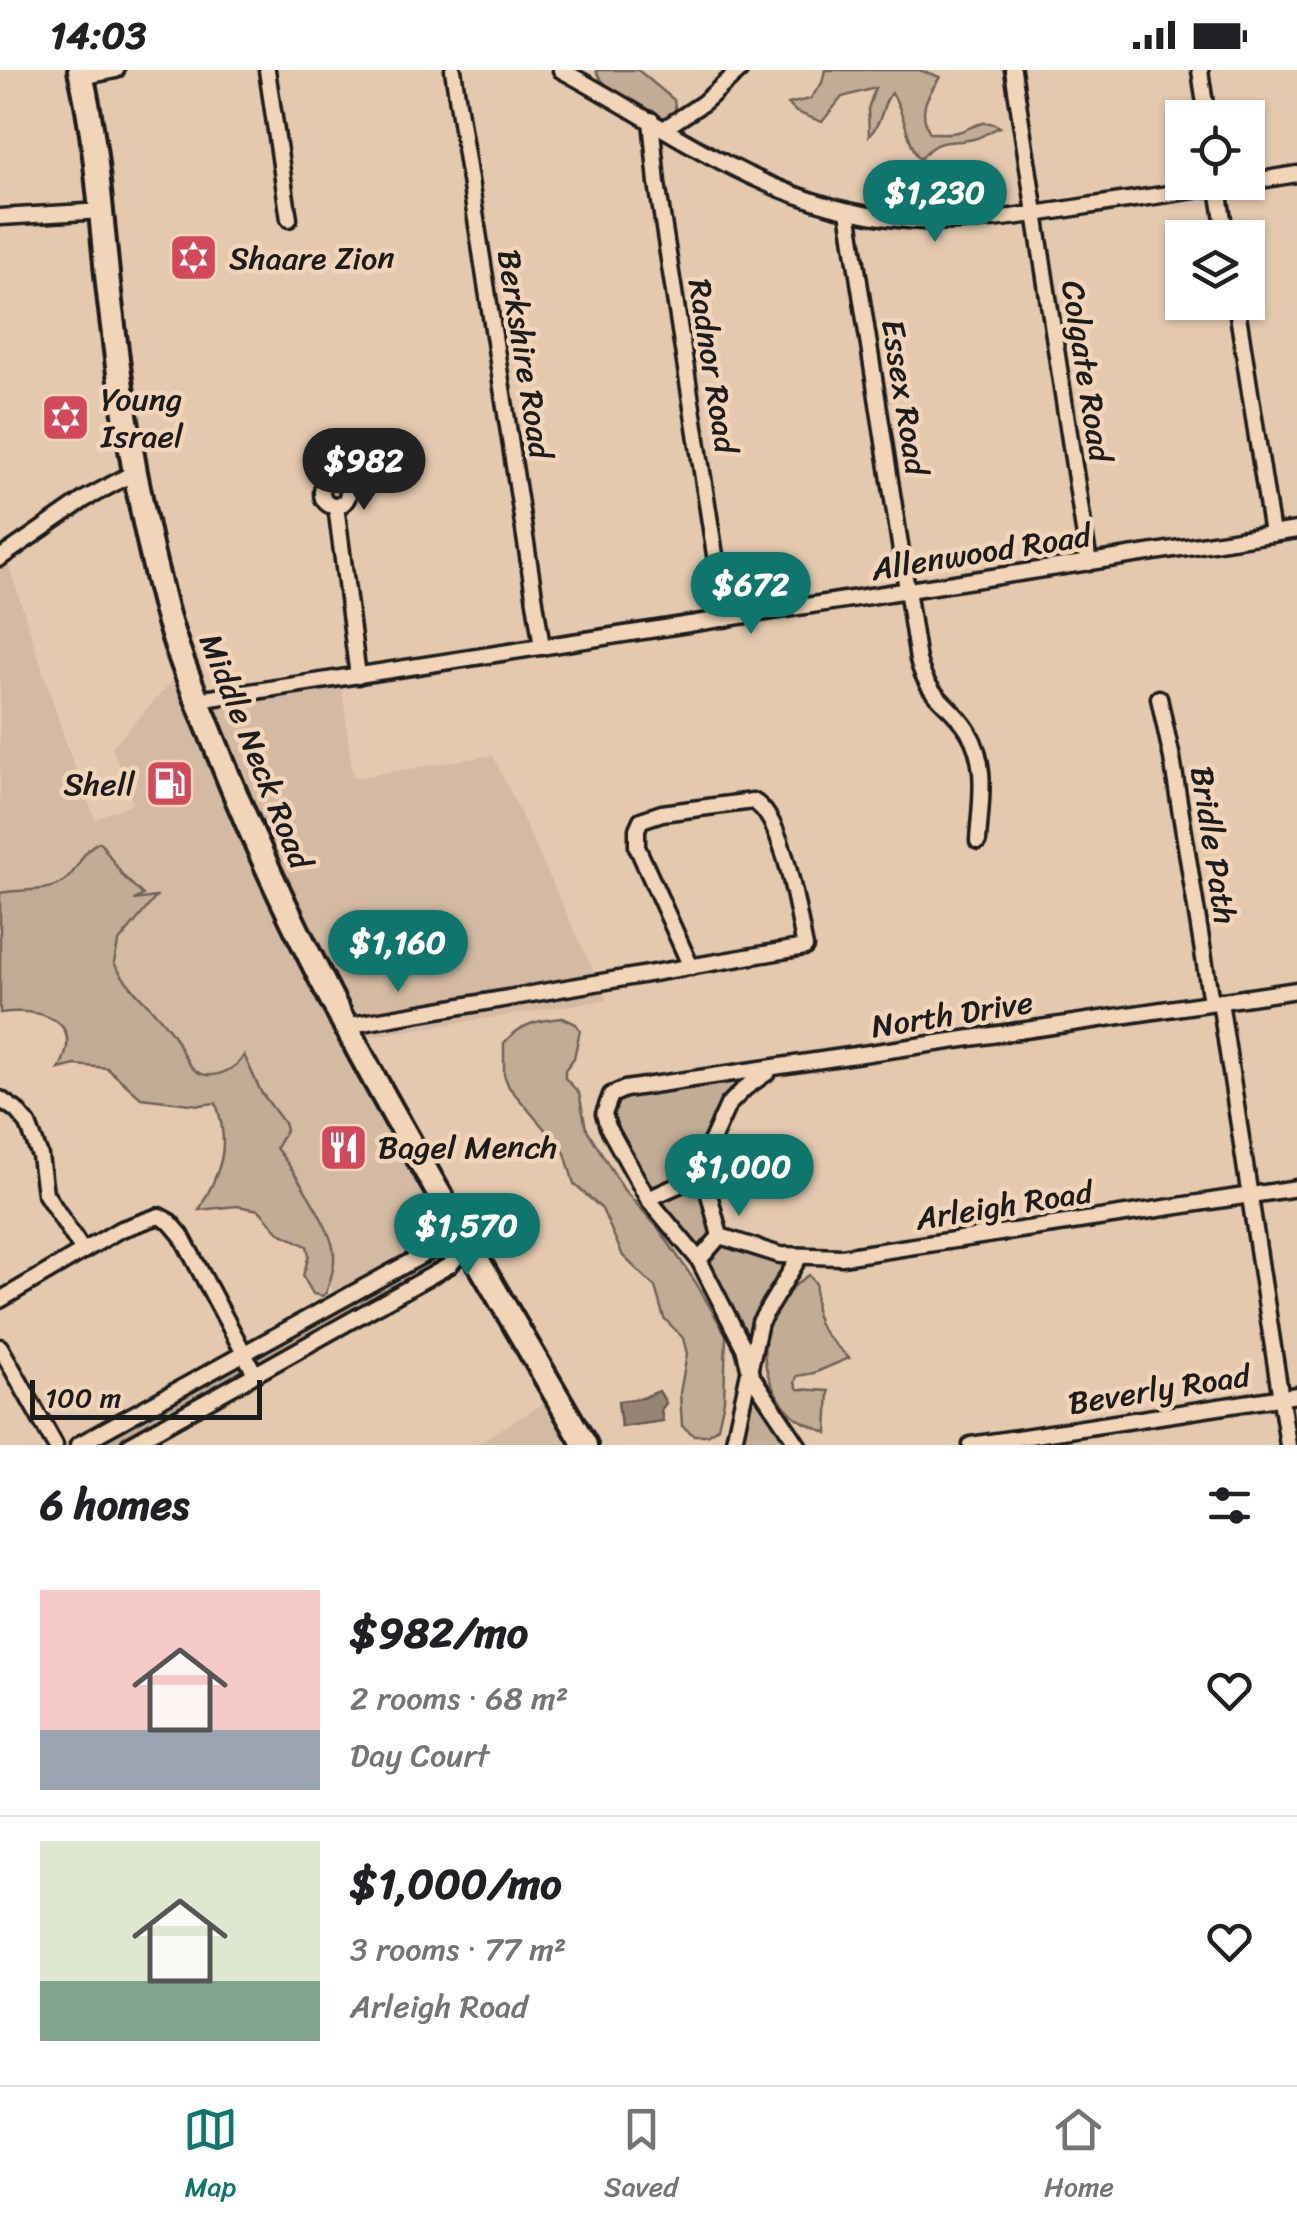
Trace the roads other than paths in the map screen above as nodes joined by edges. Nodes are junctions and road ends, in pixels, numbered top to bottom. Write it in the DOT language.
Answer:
graph roads {
  1 [pos="116,70"];
  2 [pos="266,70"];
  3 [pos="453,70"];
  4 [pos="562,70"];
  5 [pos="740,70"];
  6 [pos="1013,70"];
  7 [pos="1200,70"];
  8 [pos="81,74"];
  9 [pos="1204,100"];
  10 [pos="658,124"];
  11 [pos="1297,174"];
  12 [pos="1265,179"];
  13 [pos="1165,193"];
  14 [pos="103,211"];
  15 [pos="848,211"];
  16 [pos="1035,214"];
  17 [pos="0,217"];
  18 [pos="289,219"];
  19 [pos="1239,320"];
  20 [pos="137,471"];
  21 [pos="336,506"];
  22 [pos="1297,530"];
  23 [pos="1272,534"];
  24 [pos="0,558"];
  25 [pos="1089,563"];
  26 [pos="907,591"];
  27 [pos="725,619"];
  28 [pos="542,647"];
  29 [pos="358,676"];
  30 [pos="1159,698"];
  31 [pos="198,700"];
  32 [pos="978,841"];
  33 [pos="691,967"];
  34 [pos="1297,990"];
  35 [pos="1216,1001"];
  36 [pos="345,1026"];
  37 [pos="773,1069"];
  38 [pos="0,1099"];
  39 [pos="701,1164"];
  40 [pos="1297,1188"];
  41 [pos="1251,1195"];
  42 [pos="648,1199"];
  43 [pos="720,1236"];
  44 [pos="468,1243"];
  45 [pos="84,1250"];
  46 [pos="422,1255"];
  47 [pos="800,1256"];
  48 [pos="700,1260"];
  49 [pos="432,1275"];
  50 [pos="0,1300"];
  51 [pos="0,1348"];
  52 [pos="244,1351"];
  53 [pos="255,1374"];
  54 [pos="750,1375"];
  55 [pos="1289,1397"];
  56 [pos="55,1445"];
  57 [pos="78,1445"];
  58 [pos="130,1445"];
  59 [pos="584,1445"];
  60 [pos="733,1445"];
  61 [pos="798,1445"];
  62 [pos="970,1445"];
  63 [pos="1288,1445"];
  1 -- 8 [label="street"];
  2 -- 18 [label="street"];
  3 -- 28 [label="street, Berkshire Road"];
  4 -- 10 [label="street"];
  5 -- 10 [label="street"];
  6 -- 16 [label="street, Colgate Road"];
  7 -- 9 [label="street"];
  8 -- 14 [label="main road, Middle Neck Road"];
  10 -- 15 [label="street"];
  10 -- 27 [label="street, Radnor Road"];
  11 -- 12 [label="street"];
  13 -- 16 [label="street"];
  14 -- 17 [label="street"];
  14 -- 20 [label="main road, Middle Neck Road"];
  15 -- 16 [label="street"];
  15 -- 26 [label="street, Essex Road"];
  16 -- 25 [label="street, Colgate Road"];
  19 -- 23 [label="street"];
  20 -- 24 [label="street"];
  20 -- 31 [label="main road, Middle Neck Road"];
  21 -- 29 [label="street"];
  22 -- 23 [label="street, Allenwood Road"];
  23 -- 25 [label="street, Allenwood Road"];
  25 -- 26 [label="street, Allenwood Road"];
  26 -- 27 [label="street, Allenwood Road"];
  26 -- 32 [label="street, Essex Road"];
  27 -- 28 [label="street, Allenwood Road"];
  28 -- 29 [label="street, Allenwood Road"];
  29 -- 31 [label="street, Allenwood Road"];
  30 -- 35 [label="street, Bridle Path"];
  31 -- 36 [label="main road, Middle Neck Road"];
  33 -- 33 [label="street"];
  33 -- 36 [label="street"];
  34 -- 35 [label="street, North Drive"];
  35 -- 37 [label="street, North Drive"];
  35 -- 41 [label="street, Bridle Path"];
  36 -- 44 [label="main road, Middle Neck Road"];
  37 -- 39 [label="street"];
  37 -- 42 [label="street, North Drive"];
  38 -- 45 [label="street"];
  39 -- 42 [label="street"];
  39 -- 43 [label="street"];
  40 -- 41 [label="street, Arleigh Road"];
  41 -- 47 [label="street, Arleigh Road"];
  41 -- 55 [label="street, Bridle Path"];
  42 -- 48 [label="street"];
  43 -- 47 [label="street, Arleigh Road"];
  43 -- 48 [label="street"];
  44 -- 46 [label="street"];
  44 -- 49 [label="street"];
  44 -- 59 [label="main road, Middle Neck Road"];
  45 -- 50 [label="street"];
  45 -- 52 [label="street"];
  46 -- 49 [label="street"];
  46 -- 52 [label="street"];
  47 -- 54 [label="street"];
  48 -- 54 [label="street"];
  49 -- 53 [label="street"];
  51 -- 56 [label="street"];
  52 -- 53 [label="street"];
  52 -- 57 [label="street"];
  53 -- 58 [label="street"];
  54 -- 60 [label="street"];
  54 -- 61 [label="street"];
  55 -- 62 [label="street, Beverly Road"];
  55 -- 63 [label="street, Bridle Path"];
}
